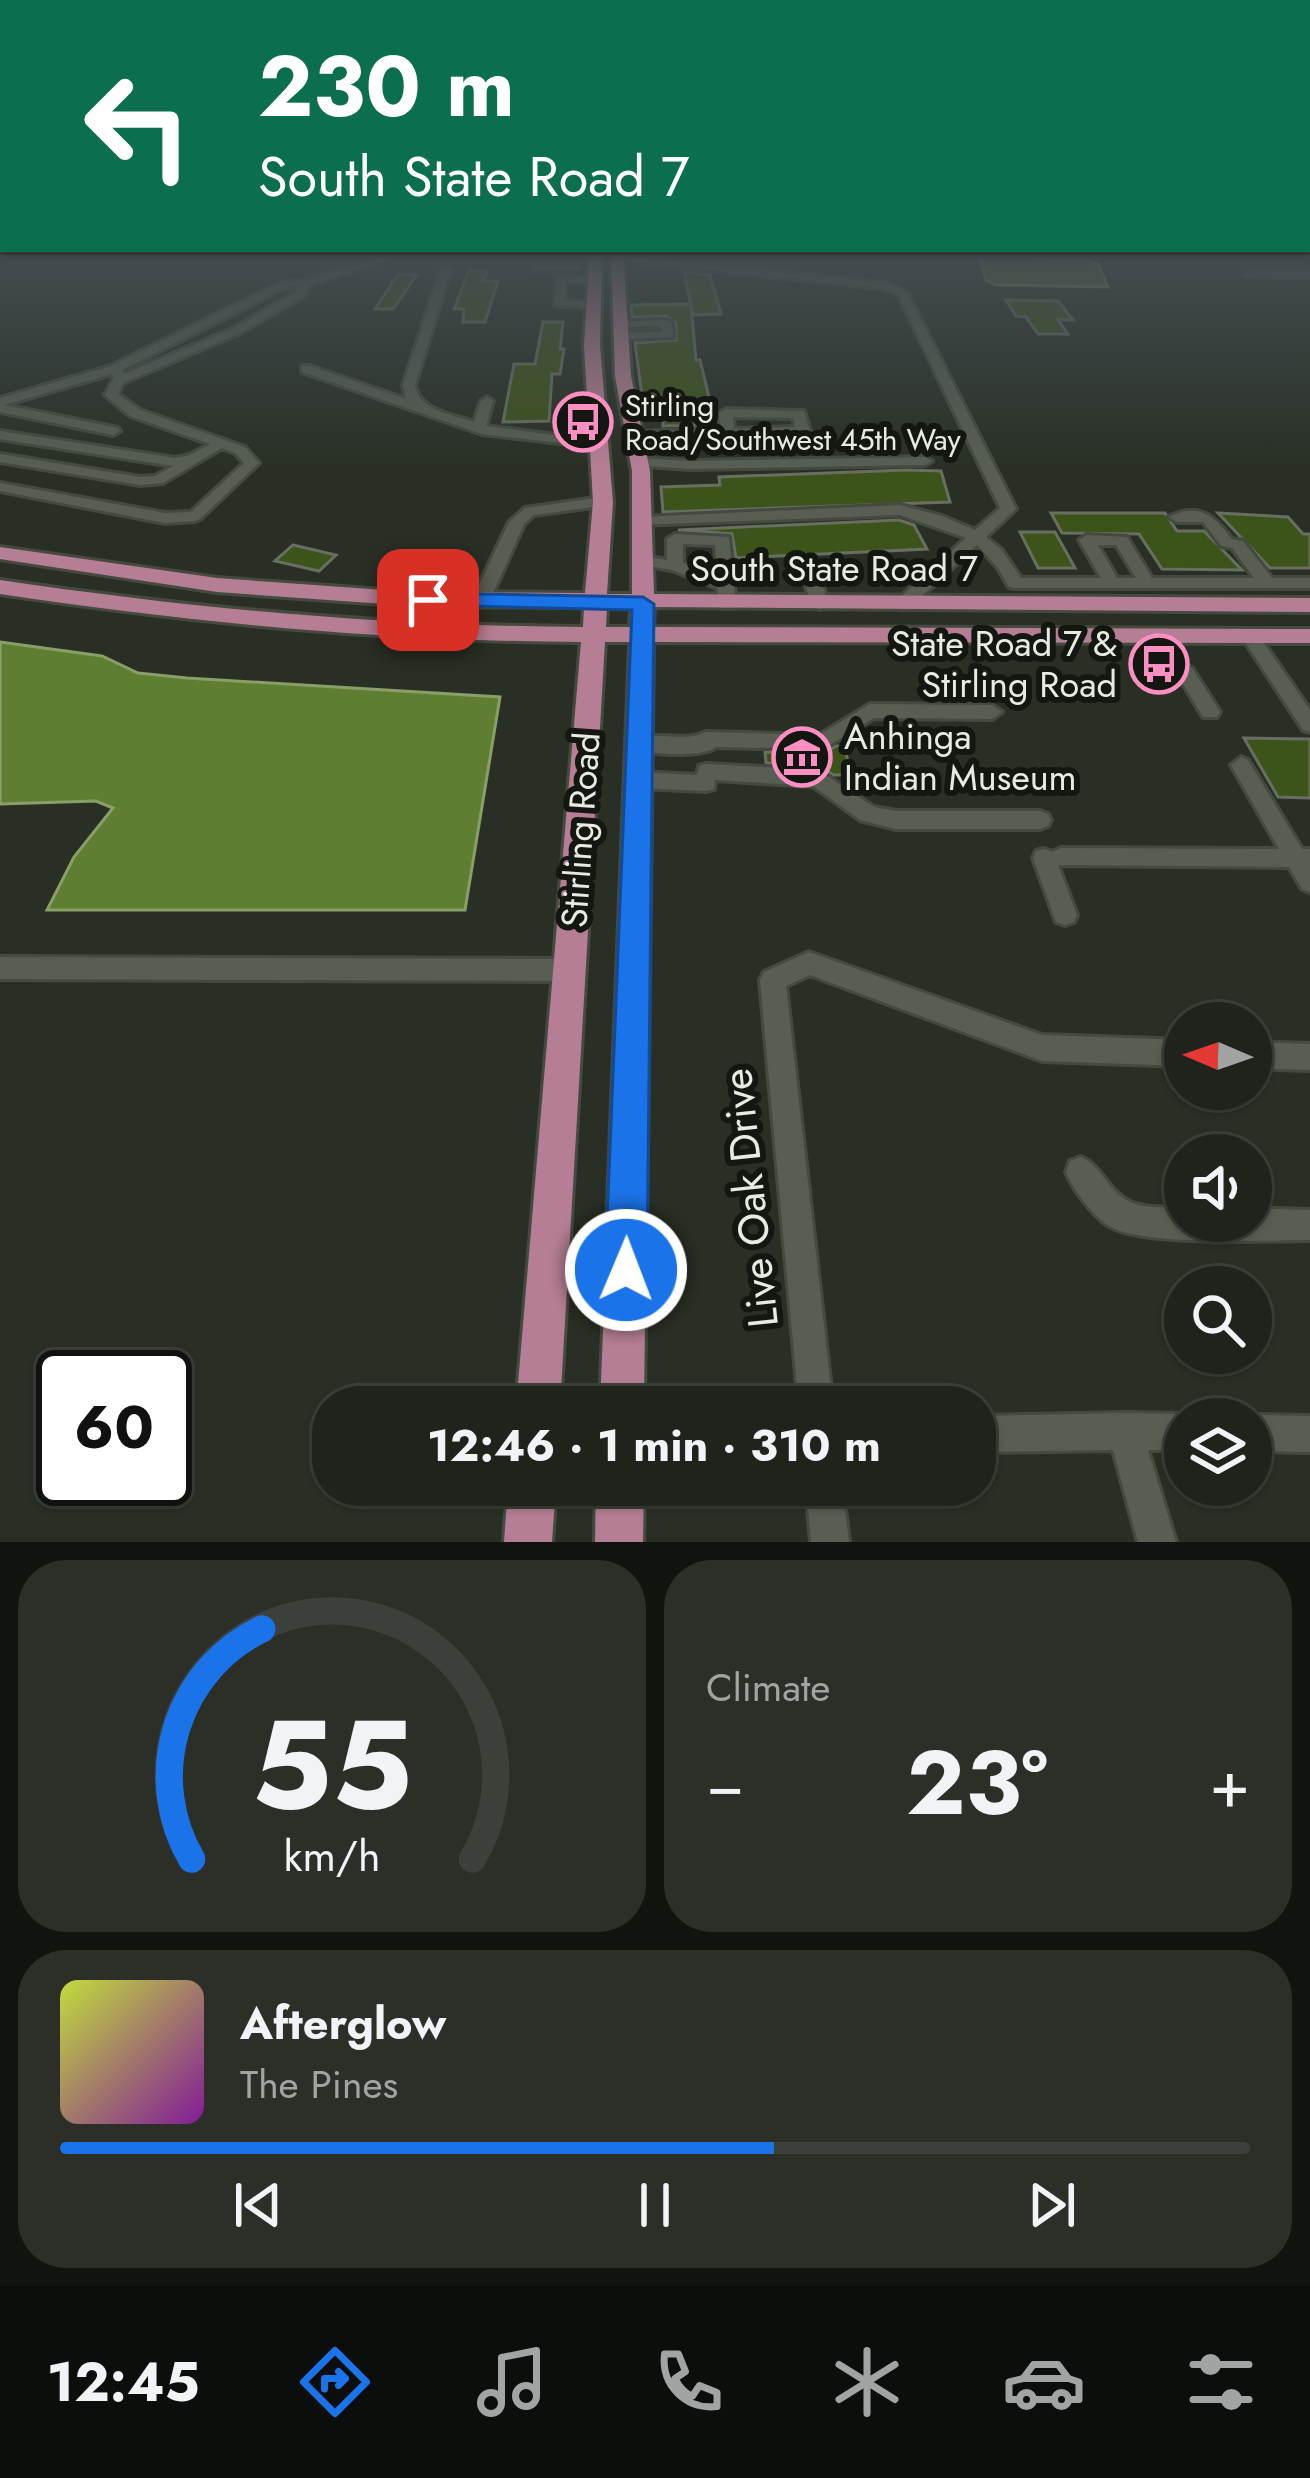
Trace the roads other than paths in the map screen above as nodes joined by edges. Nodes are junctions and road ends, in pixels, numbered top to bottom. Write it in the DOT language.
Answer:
graph roads {
  1 [pos="204,325"];
  2 [pos="247,325"];
  3 [pos="428,325"];
  4 [pos="592,325"];
  5 [pos="620,325"];
  6 [pos="918,325"];
  7 [pos="148,353"];
  8 [pos="170,360"];
  9 [pos="306,369"];
  10 [pos="593,369"];
  11 [pos="117,375"];
  12 [pos="624,385"];
  13 [pos="487,401"];
  14 [pos="0,405"];
  15 [pos="418,405"];
  16 [pos="141,415"];
  17 [pos="479,428"];
  18 [pos="113,431"];
  19 [pos="727,431"];
  20 [pos="0,435"];
  21 [pos="633,436"];
  22 [pos="220,443"];
  23 [pos="600,445"];
  24 [pos="82,450"];
  25 [pos="0,458"];
  26 [pos="194,459"];
  27 [pos="925,460"];
  28 [pos="639,462"];
  29 [pos="0,487"];
  30 [pos="603,502"];
  31 [pos="1177,518"];
  32 [pos="642,522"];
  33 [pos="976,539"];
  34 [pos="0,554"];
  35 [pos="643,561"];
  36 [pos="675,566"];
  37 [pos="811,572"];
  38 [pos="1112,583"];
  39 [pos="1148,583"];
  40 [pos="1267,583"];
  41 [pos="1310,584"];
  42 [pos="0,587"];
  43 [pos="726,594"];
  44 [pos="480,602"];
  45 [pos="597,604"];
  46 [pos="819,604"];
  47 [pos="903,604"];
  48 [pos="1281,605"];
  49 [pos="1310,605"];
  50 [pos="643,620"];
  51 [pos="593,636"];
  52 [pos="1310,636"];
  53 [pos="1251,637"];
  54 [pos="1185,673"];
  55 [pos="1288,694"];
  56 [pos="1310,694"];
  57 [pos="992,712"];
  58 [pos="1210,712"];
  59 [pos="1310,724"];
  60 [pos="639,743"];
  61 [pos="1241,765"];
  62 [pos="638,780"];
  63 [pos="1040,820"];
  64 [pos="1302,858"];
  65 [pos="1310,881"];
  66 [pos="1065,915"];
  67 [pos="0,968"];
  68 [pos="570,970"];
  69 [pos="1164,1051"];
  70 [pos="1272,1055"];
  71 [pos="1310,1057"];
  72 [pos="1081,1172"];
  73 [pos="1310,1225"];
  74 [pos="540,1386"];
  75 [pos="623,1386"];
  76 [pos="814,1386"];
  77 [pos="1125,1431"];
  78 [pos="1164,1432"];
  79 [pos="1272,1433"];
  80 [pos="996,1434"];
  81 [pos="1310,1434"];
  82 [pos="531,1506"];
  83 [pos="620,1506"];
  84 [pos="826,1506"];
  85 [pos="528,1542"];
  86 [pos="619,1542"];
  87 [pos="830,1542"];
  88 [pos="1156,1542"];
  1 -- 7 [label="street"];
  2 -- 8 [label="street"];
  3 -- 15 [label="street"];
  4 -- 10 [label="main road, Stirling Road"];
  5 -- 12 [label="main road, Stirling Road"];
  6 -- 33 [label="street"];
  7 -- 8 [label="street"];
  7 -- 11 [label="street"];
  8 -- 11 [label="street"];
  9 -- 15 [label="street"];
  10 -- 12 [label="main road"];
  10 -- 23 [label="main road, Stirling Road"];
  11 -- 14 [label="street"];
  11 -- 16 [label="street"];
  12 -- 21 [label="main road, Stirling Road"];
  13 -- 17 [label="street"];
  14 -- 18 [label="street"];
  15 -- 17 [label="street"];
  16 -- 18 [label="street"];
  16 -- 22 [label="street"];
  17 -- 23 [label="street"];
  18 -- 24 [label="street"];
  19 -- 19 [label="street"];
  19 -- 21 [label="street"];
  20 -- 24 [label="street"];
  21 -- 28 [label="main road, Stirling Road"];
  22 -- 26 [label="street"];
  22 -- 29 [label="street"];
  23 -- 30 [label="main road, Stirling Road"];
  24 -- 26 [label="street"];
  25 -- 26 [label="street"];
  27 -- 28 [label="street"];
  28 -- 32 [label="main road, Stirling Road"];
  30 -- 44 [label="street"];
  30 -- 45 [label="main road, Stirling Road"];
  31 -- 40 [label="street"];
  32 -- 33 [label="street"];
  32 -- 35 [label="main road, Stirling Road"];
  33 -- 38 [label="street"];
  33 -- 47 [label="street"];
  34 -- 44 [label="main road, South State Road 7"];
  35 -- 36 [label="street"];
  35 -- 50 [label="main road, Stirling Road"];
  36 -- 43 [label="street"];
  36 -- 43 [label="street"];
  37 -- 46 [label="street"];
  38 -- 39 [label="street"];
  38 -- 39 [label="street"];
  39 -- 40 [label="street"];
  40 -- 41 [label="street"];
  42 -- 51 [label="main road, South State Road 7"];
  43 -- 46 [label="main road, South State Road 7"];
  43 -- 50 [label="main road, South State Road 7"];
  44 -- 45 [label="main road, South State Road 7"];
  45 -- 50 [label="main road, South State Road 7"];
  45 -- 51 [label="main road, Stirling Road"];
  46 -- 47 [label="main road, South State Road 7"];
  47 -- 48 [label="main road, South State Road 7"];
  48 -- 49 [label="main road, South State Road 7"];
  48 -- 53 [label="main road"];
  50 -- 51 [label="main road, South State Road 7"];
  50 -- 53 [label="main road, South State Road 7"];
  50 -- 60 [label="main road, Stirling Road"];
  51 -- 68 [label="main road, Stirling Road"];
  52 -- 53 [label="main road, South State Road 7"];
  53 -- 55 [label="street"];
  54 -- 58 [label="street"];
  55 -- 56 [label="street"];
  55 -- 59 [label="street"];
  57 -- 60 [label="street"];
  60 -- 62 [label="main road, Stirling Road"];
  61 -- 64 [label="street"];
  62 -- 63 [label="street"];
  62 -- 75 [label="main road, Stirling Road"];
  64 -- 65 [label="street"];
  64 -- 66 [label="street"];
  67 -- 68 [label="street"];
  68 -- 74 [label="main road, Stirling Road"];
  69 -- 76 [label="street, Live Oak Drive"];
  70 -- 71 [label="street"];
  72 -- 73 [label="street"];
  77 -- 78 [label="street"];
  77 -- 80 [label="street"];
  77 -- 88 [label="street"];
  79 -- 81 [label="street"];
  82 -- 85 [label="main road"];
  83 -- 86 [label="main road"];
  84 -- 87 [label="street"];
}
